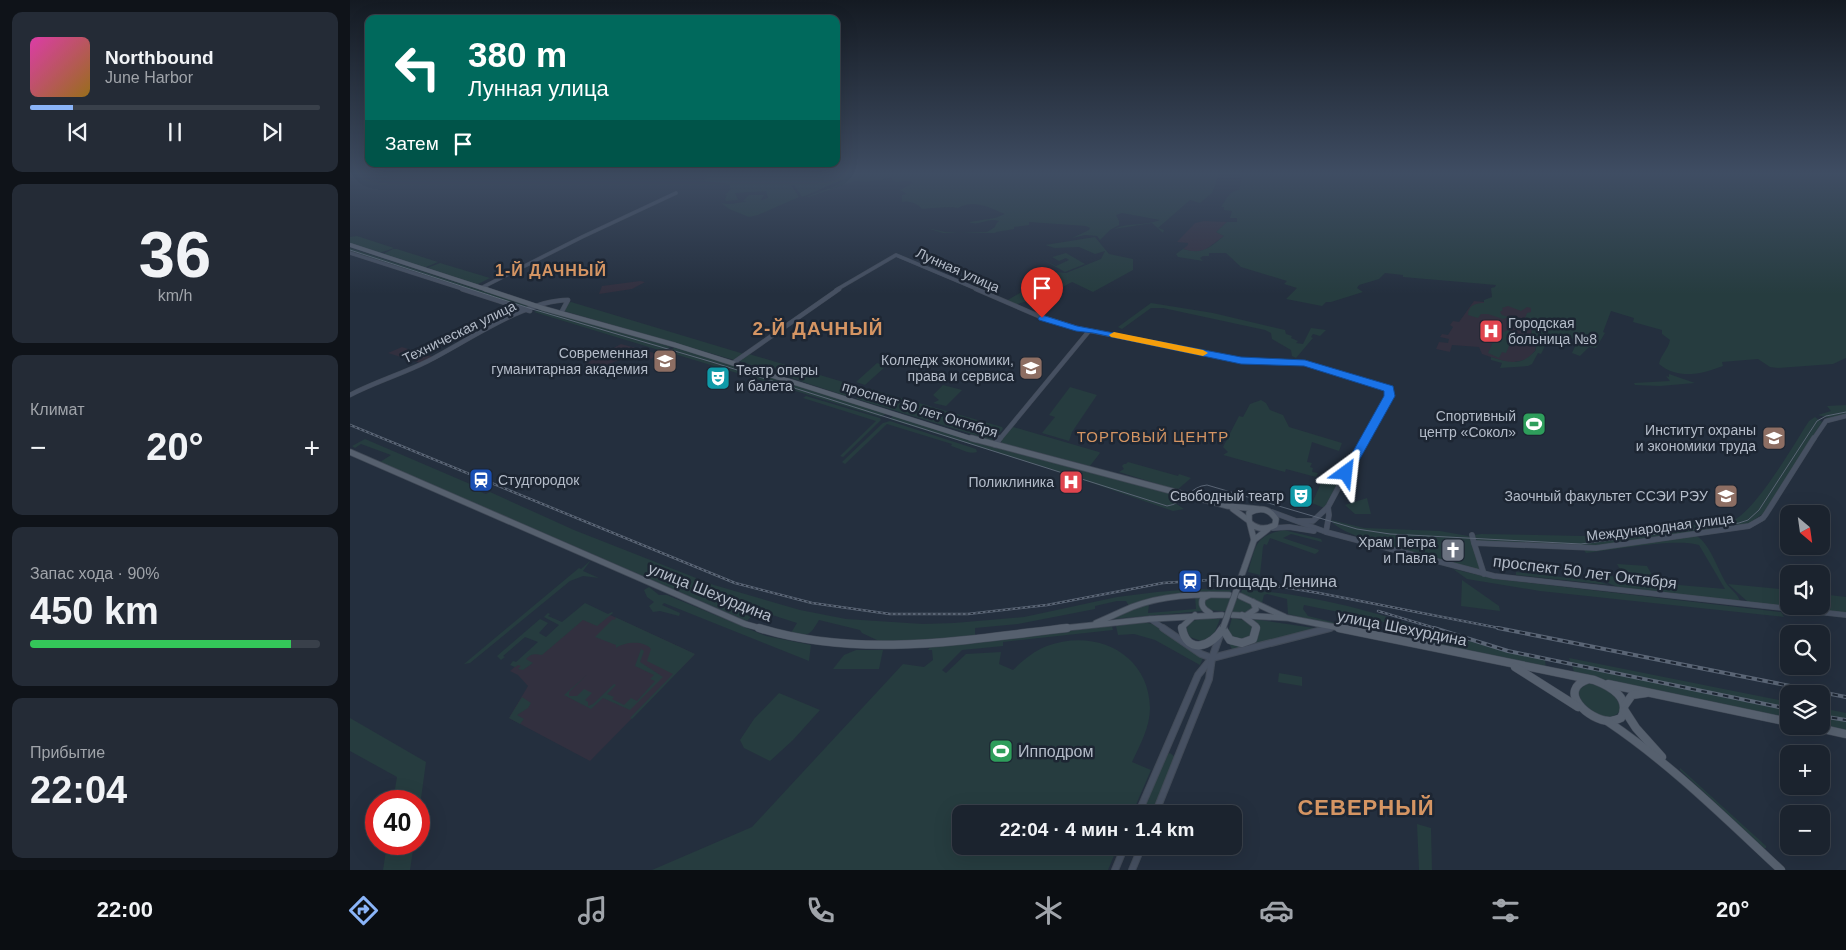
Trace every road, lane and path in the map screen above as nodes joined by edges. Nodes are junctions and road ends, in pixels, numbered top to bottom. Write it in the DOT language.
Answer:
graph roads {
  1 [pos="634,213"];
  2 [pos="350,246"];
  3 [pos="350,253"];
  4 [pos="481,288"];
  5 [pos="538,307"];
  6 [pos="530,311"];
  7 [pos="561,313"];
  8 [pos="1089,331"];
  9 [pos="733,363"];
  10 [pos="350,396"];
  11 [pos="1846,416"];
  12 [pos="995,445"];
  13 [pos="350,452"];
  14 [pos="1228,506"];
  15 [pos="1328,507"];
  16 [pos="1258,509"];
  17 [pos="1272,512"];
  18 [pos="1294,521"];
  19 [pos="1250,522"];
  20 [pos="1270,528"];
  21 [pos="1326,532"];
  22 [pos="1472,535"];
  23 [pos="1254,540"];
  24 [pos="1474,543"];
  25 [pos="1484,574"];
  26 [pos="1212,594"];
  27 [pos="1229,595"];
  28 [pos="1240,596"];
  29 [pos="1252,600"];
  30 [pos="1212,614"];
  31 [pos="1222,614"];
  32 [pos="1195,615"];
  33 [pos="1233,615"];
  34 [pos="1244,615"];
  35 [pos="1846,615"];
  36 [pos="1111,616"];
  37 [pos="1288,618"];
  38 [pos="1150,619"];
  39 [pos="1116,623"];
  40 [pos="1084,626"];
  41 [pos="1223,628"];
  42 [pos="1331,628"];
  43 [pos="1212,658"];
  44 [pos="1511,664"];
  45 [pos="1589,679"];
  46 [pos="1602,682"];
  47 [pos="1651,692"];
  48 [pos="1625,708"];
  49 [pos="1583,710"];
  50 [pos="1780,720"];
  51 [pos="1607,721"];
  52 [pos="1830,730"];
  53 [pos="1846,734"];
  54 [pos="1673,770"];
  55 [pos="1142,805"];
  56 [pos="1159,805"];
  57 [pos="1121,855"];
  58 [pos="1138,855"];
  59 [pos="1115,870"];
  60 [pos="1132,870"];
  61 [pos="1781,870"];
  1 -- 4 [label="street"];
  2 -- 4 [label="main road, проспект 50 лет Октября"];
  3 -- 6 [label="street"];
  4 -- 5 [label="main road, проспект 50 лет Октября"];
  5 -- 6 [label="street, Техническая улица"];
  5 -- 7 [label="main road, проспект 50 лет Октября"];
  5 -- 7 [label="street, Техническая улица"];
  6 -- 10 [label="street, Техническая улица"];
  7 -- 9 [label="main road, проспект 50 лет Октября"];
  8 -- 9 [label="street, Лунная улица"];
  8 -- 12 [label="street"];
  8 -- 15 [label="street, Лунная улица"];
  9 -- 12 [label="main road, проспект 50 лет Октября"];
  11 -- 24 [label="street, Международная улица"];
  12 -- 14 [label="main road, проспект 50 лет Октября"];
  13 -- 40 [label="main road, улица Шехурдина"];
  14 -- 16 [label="main road, проспект 50 лет Октября"];
  14 -- 19 [label="main road, проспект 50 лет Октября"];
  15 -- 18 [label="street"];
  15 -- 21 [label="street"];
  16 -- 17 [label="main road"];
  16 -- 19 [label="main road"];
  17 -- 18 [label="street, проспект 50 лет Октября"];
  17 -- 20 [label="main road"];
  18 -- 21 [label="street, проспект 50 лет Октября"];
  19 -- 20 [label="main road"];
  19 -- 23 [label="main road"];
  20 -- 21 [label="street, проспект 50 лет Октября"];
  20 -- 23 [label="main road"];
  21 -- 25 [label="street, проспект 50 лет Октября"];
  22 -- 24 [label="street"];
  23 -- 41 [label="main road, bridge"];
  24 -- 25 [label="street"];
  25 -- 35 [label="street, проспект 50 лет Октября"];
  26 -- 27 [label="main road, улица Шехурдина"];
  26 -- 30 [label="main road"];
  26 -- 36 [label="main road, улица Шехурдина"];
  28 -- 29 [label="main road, улица Шехурдина"];
  29 -- 34 [label="main road"];
  29 -- 37 [label="main road, улица Шехурдина"];
  30 -- 31 [label="main road, улица Шехурдина"];
  30 -- 32 [label="main road, улица Шехурдина"];
  32 -- 38 [label="main road, улица Шехурдина"];
  32 -- 41 [label="main road"];
  33 -- 34 [label="main road, улица Шехурдина"];
  34 -- 37 [label="main road, улица Шехурдина"];
  34 -- 41 [label="main road"];
  36 -- 39 [label="main road"];
  36 -- 40 [label="main road, улица Шехурдина"];
  37 -- 42 [label="main road, улица Шехурдина"];
  38 -- 39 [label="main road, улица Шехурдина"];
  38 -- 43 [label="street"];
  39 -- 40 [label="main road, улица Шехурдина"];
  41 -- 43 [label="street"];
  42 -- 43 [label="street"];
  42 -- 44 [label="main road, улица Шехурдина"];
  43 -- 55 [label="street"];
  43 -- 56 [label="street"];
  44 -- 45 [label="main road, улица Шехурдина"];
  44 -- 49 [label="main road, улица Шехурдина"];
  45 -- 46 [label="main road"];
  45 -- 49 [label="main road"];
  46 -- 47 [label="main road"];
  46 -- 48 [label="main road"];
  47 -- 48 [label="main road"];
  47 -- 50 [label="main road"];
  48 -- 51 [label="main road"];
  48 -- 54 [label="main road"];
  49 -- 51 [label="main road"];
  51 -- 54 [label="main road"];
  52 -- 53 [label="main road"];
  54 -- 61 [label="main road"];
  57 -- 59 [label="street"];
  58 -- 60 [label="street"];
}
